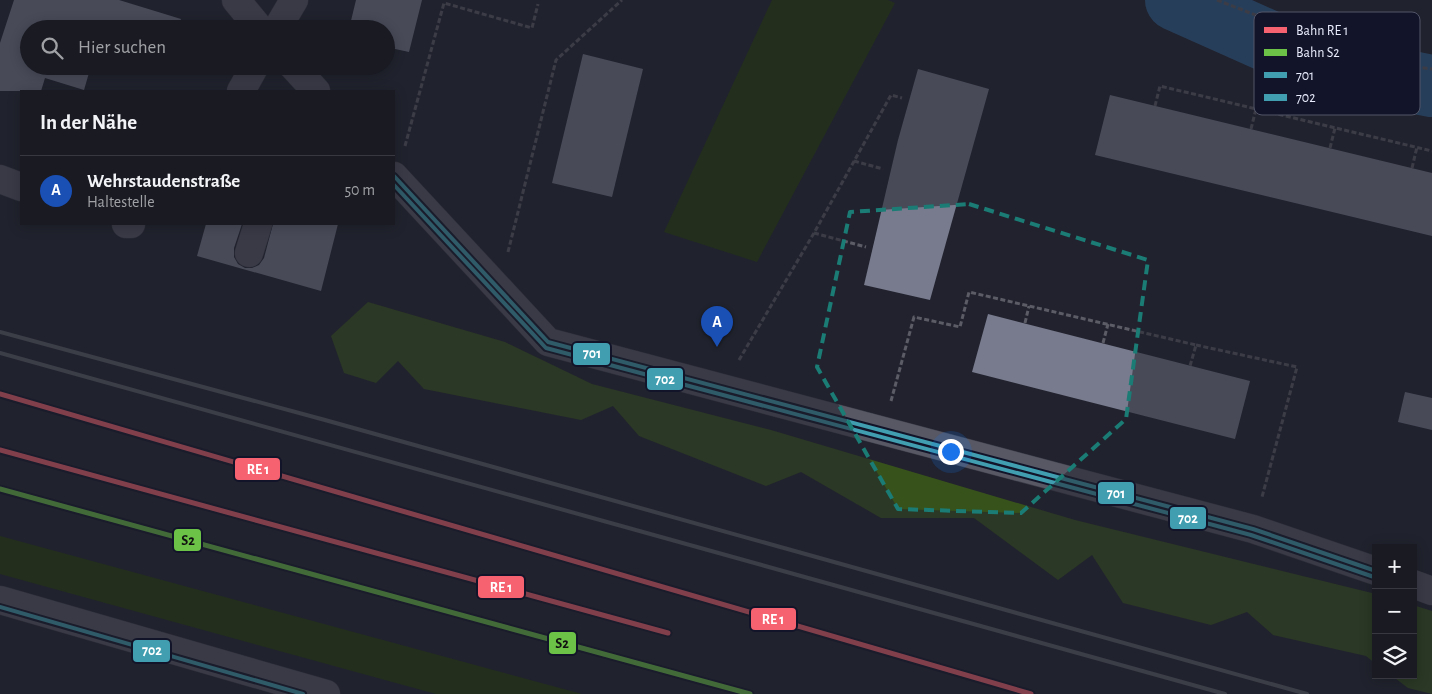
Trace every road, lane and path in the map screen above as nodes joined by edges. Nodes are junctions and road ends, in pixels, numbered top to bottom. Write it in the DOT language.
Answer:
graph roads {
  1 [pos="236,0"];
  2 [pos="294,0"];
  3 [pos="622,0"];
  4 [pos="1217,0"];
  5 [pos="444,2"];
  6 [pos="538,4"];
  7 [pos="1254,14"];
  8 [pos="253,20"];
  9 [pos="282,20"];
  10 [pos="250,75"];
  11 [pos="242,90"];
  12 [pos="902,98"];
  13 [pos="1155,106"];
  14 [pos="1254,109"];
  15 [pos="1254,115"];
  16 [pos="1281,115"];
  17 [pos="1335,128"];
  18 [pos="1251,129"];
  19 [pos="1417,147"];
  20 [pos="1330,148"];
  21 [pos="1432,151"];
  22 [pos="854,161"];
  23 [pos="1412,168"];
  24 [pos="883,169"];
  25 [pos="395,177"];
  26 [pos="0,179"];
  27 [pos="20,187"];
  28 [pos="258,225"];
  29 [pos="814,233"];
  30 [pos="866,247"];
  31 [pos="249,254"];
  32 [pos="498,289"];
  33 [pos="1029,306"];
  34 [pos="1025,324"];
  35 [pos="1108,324"];
  36 [pos="1103,343"];
  37 [pos="1196,345"];
  38 [pos="1190,366"];
  39 [pos="722,389"];
  40 [pos="883,431"];
  41 [pos="1253,529"];
  42 [pos="1372,570"];
  43 [pos="1417,585"];
  44 [pos="1432,591"];
  45 [pos="0,600"];
  46 [pos="326,694"];
  1 -- 8 [label="street"];
  2 -- 9 [label="street"];
  3 -- 32 [label="path"];
  4 -- 7 [label="path"];
  5 -- 6 [label="path"];
  5 -- 25 [label="path"];
  10 -- 11 [label="street"];
  12 -- 22 [label="path"];
  13 -- 14 [label="path"];
  15 -- 18 [label="path"];
  16 -- 17 [label="path"];
  17 -- 19 [label="path"];
  17 -- 20 [label="path"];
  19 -- 21 [label="path"];
  19 -- 23 [label="path"];
  22 -- 24 [label="path"];
  22 -- 29 [label="path"];
  25 -- 32 [label="street"];
  26 -- 27 [label="street"];
  28 -- 31 [label="street"];
  29 -- 30 [label="path"];
  29 -- 39 [label="path"];
  32 -- 39 [label="street"];
  33 -- 34 [label="path"];
  33 -- 35 [label="path"];
  33 -- 40 [label="path"];
  35 -- 36 [label="path"];
  35 -- 37 [label="path"];
  37 -- 38 [label="path"];
  37 -- 41 [label="path"];
  39 -- 40 [label="street"];
  40 -- 41 [label="street"];
  41 -- 42 [label="street"];
  43 -- 44 [label="street"];
  45 -- 46 [label="street"];
}
